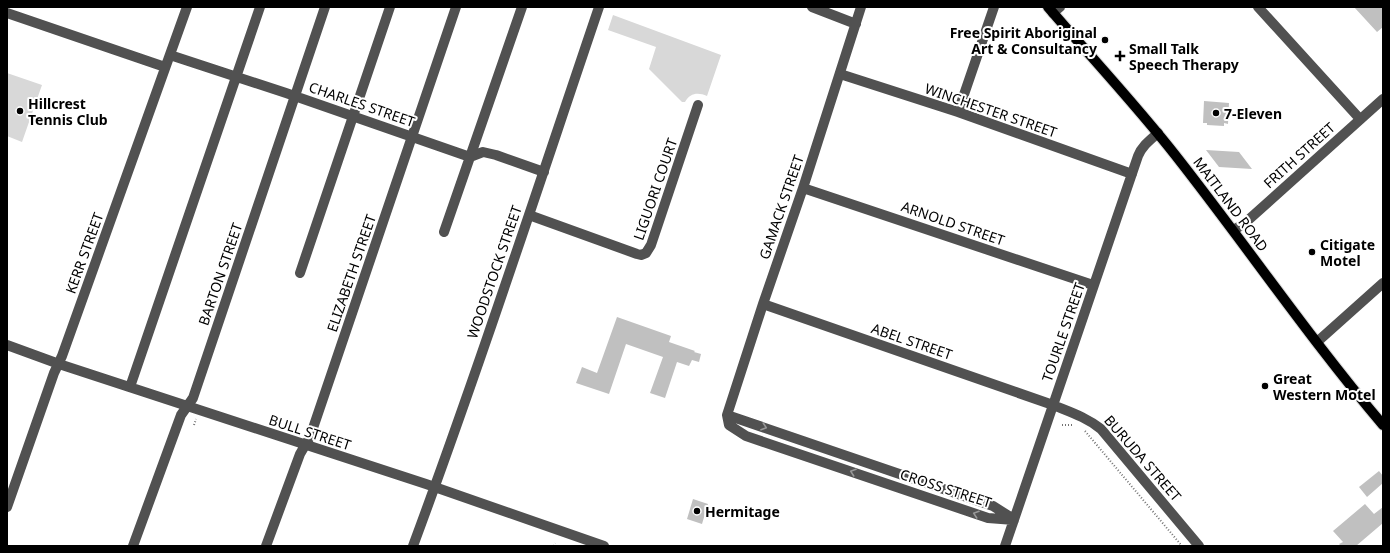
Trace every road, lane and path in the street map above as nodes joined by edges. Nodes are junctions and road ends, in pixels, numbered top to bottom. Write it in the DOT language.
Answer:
graph roads {
  1 [pos="187,7"];
  2 [pos="260,7"];
  3 [pos="325,7"];
  4 [pos="390,7"];
  5 [pos="456,7"];
  6 [pos="522,7"];
  7 [pos="599,7"];
  8 [pos="812,7"];
  9 [pos="861,7"];
  10 [pos="994,7"];
  11 [pos="1258,7"];
  12 [pos="1054,9"];
  13 [pos="7,13"];
  14 [pos="856,24"];
  15 [pos="170,55"];
  16 [pos="166,67"];
  17 [pos="840,74"];
  18 [pos="237,77"];
  19 [pos="295,96"];
  20 [pos="1383,99"];
  21 [pos="698,105"];
  22 [pos="958,112"];
  23 [pos="353,116"];
  24 [pos="1360,119"];
  25 [pos="1158,134"];
  26 [pos="412,135"];
  27 [pos="470,156"];
  28 [pos="544,172"];
  29 [pos="1132,174"];
  30 [pos="803,188"];
  31 [pos="529,215"];
  32 [pos="1234,230"];
  33 [pos="444,232"];
  34 [pos="300,272"];
  35 [pos="1383,283"];
  36 [pos="1093,285"];
  37 [pos="763,304"];
  38 [pos="1317,342"];
  39 [pos="7,345"];
  40 [pos="58,364"];
  41 [pos="130,387"];
  42 [pos="1053,405"];
  43 [pos="187,406"];
  44 [pos="727,415"];
  45 [pos="1062,425"];
  46 [pos="1383,425"];
  47 [pos="1078,427"];
  48 [pos="1082,428"];
  49 [pos="306,445"];
  50 [pos="435,488"];
  51 [pos="7,507"];
  52 [pos="1014,520"];
  53 [pos="555,543"];
  54 [pos="133,546"];
  55 [pos="266,546"];
  56 [pos="413,546"];
  57 [pos="554,546"];
  58 [pos="604,546"];
  59 [pos="1005,546"];
  60 [pos="1182,546"];
  61 [pos="1200,546"];
  1 -- 15 [label="street, KERR STREET"];
  2 -- 18 [label="street"];
  3 -- 19 [label="street, BARTON STREET"];
  4 -- 23 [label="street"];
  5 -- 26 [label="street, ELIZABETH STREET"];
  6 -- 27 [label="street"];
  7 -- 28 [label="street, WOODSTOCK STREET"];
  8 -- 14 [label="street"];
  9 -- 14 [label="street, GAMACK STREET"];
  10 -- 22 [label="street"];
  11 -- 24 [label="street"];
  12 -- 25 [label="main road, MAITLAND ROAD"];
  13 -- 16 [label="street"];
  14 -- 17 [label="street, GAMACK STREET"];
  15 -- 16 [label="street, KERR STREET"];
  15 -- 18 [label="street, CHARLES STREET"];
  16 -- 40 [label="street, KERR STREET"];
  17 -- 22 [label="street, WINCHESTER STREET"];
  17 -- 30 [label="street, GAMACK STREET"];
  18 -- 19 [label="street, CHARLES STREET"];
  18 -- 41 [label="street"];
  19 -- 23 [label="street, CHARLES STREET"];
  19 -- 43 [label="street, BARTON STREET"];
  20 -- 24 [label="street, FRITH STREET"];
  21 -- 31 [label="street, LIGUORI COURT"];
  22 -- 29 [label="street, WINCHESTER STREET"];
  23 -- 26 [label="street, CHARLES STREET"];
  23 -- 34 [label="street"];
  24 -- 32 [label="street, FRITH STREET"];
  25 -- 29 [label="street, TOURLE STREET"];
  25 -- 32 [label="main road, MAITLAND ROAD"];
  26 -- 27 [label="street, CHARLES STREET"];
  26 -- 49 [label="street, ELIZABETH STREET"];
  27 -- 28 [label="street, CHARLES STREET"];
  27 -- 33 [label="street"];
  28 -- 31 [label="street, WOODSTOCK STREET"];
  29 -- 36 [label="street, TOURLE STREET"];
  30 -- 36 [label="street, ARNOLD STREET"];
  30 -- 37 [label="street, GAMACK STREET"];
  31 -- 50 [label="street, WOODSTOCK STREET"];
  32 -- 38 [label="main road, MAITLAND ROAD"];
  35 -- 38 [label="street"];
  36 -- 42 [label="street, TOURLE STREET"];
  37 -- 42 [label="street, ABEL STREET"];
  37 -- 44 [label="street, GAMACK STREET"];
  38 -- 46 [label="main road, MAITLAND ROAD"];
  39 -- 40 [label="street, BULL STREET"];
  40 -- 41 [label="street, BULL STREET"];
  40 -- 51 [label="street, KERR STREET"];
  41 -- 43 [label="street, BULL STREET"];
  42 -- 52 [label="street, TOURLE STREET"];
  42 -- 61 [label="street, BURUDA STREET"];
  43 -- 49 [label="street, BULL STREET"];
  43 -- 54 [label="street, BARTON STREET"];
  44 -- 52 [label="street, CROSS STREET"];
  45 -- 47 [label="path"];
  48 -- 60 [label="path, BURUDA STREET"];
  49 -- 50 [label="street, BULL STREET"];
  49 -- 55 [label="street, ELIZABETH STREET"];
  50 -- 56 [label="street, WOODSTOCK STREET"];
  50 -- 58 [label="street, BULL STREET"];
  52 -- 59 [label="street, TOURLE STREET"];
  53 -- 57 [label="path"];
}
